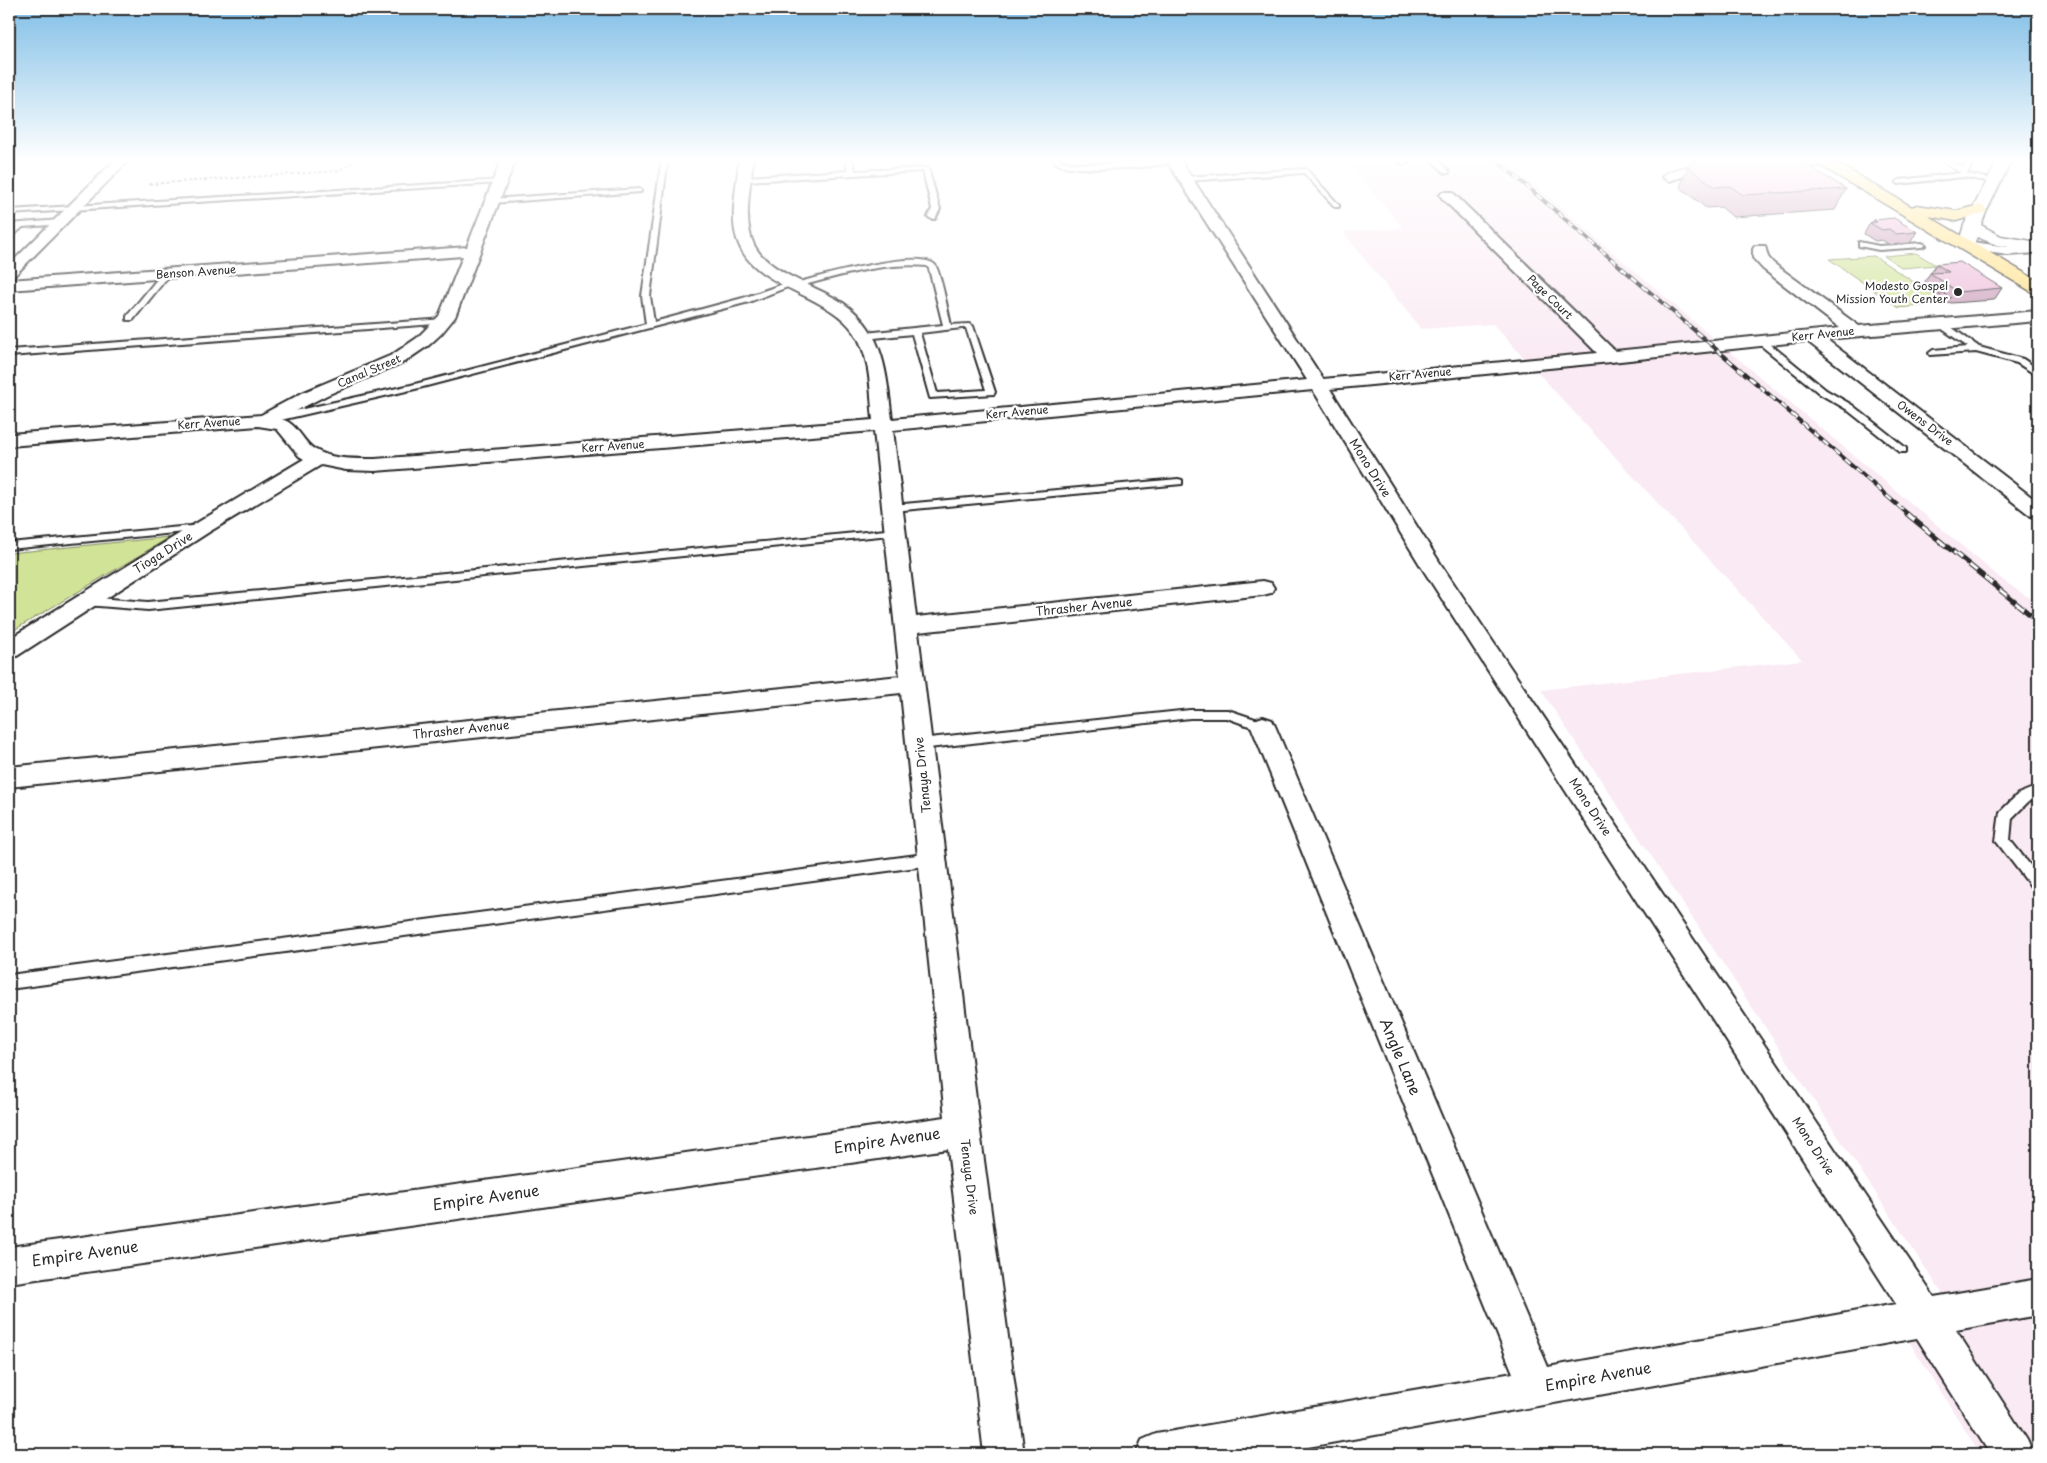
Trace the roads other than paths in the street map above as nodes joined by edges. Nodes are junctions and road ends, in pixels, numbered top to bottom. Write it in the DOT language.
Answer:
graph roads {
  1 [pos="21,226"];
  2 [pos="56,226"];
  3 [pos="482,226"];
  4 [pos="656,226"];
  5 [pos="742,226"];
  6 [pos="1216,226"];
  7 [pos="1479,226"];
  8 [pos="1933,226"];
  9 [pos="1973,226"];
  10 [pos="1980,226"];
  11 [pos="9,237"];
  12 [pos="1862,244"];
  13 [pos="1922,245"];
  14 [pos="1966,246"];
  15 [pos="2038,248"];
  16 [pos="1760,249"];
  17 [pos="473,251"];
  18 [pos="9,273"];
  19 [pos="166,274"];
  20 [pos="794,284"];
  21 [pos="9,285"];
  22 [pos="2038,288"];
  23 [pos="130,318"];
  24 [pos="2036,318"];
  25 [pos="445,320"];
  26 [pos="1941,324"];
  27 [pos="650,325"];
  28 [pos="948,328"];
  29 [pos="915,331"];
  30 [pos="1855,331"];
  31 [pos="1810,335"];
  32 [pos="865,336"];
  33 [pos="1761,341"];
  34 [pos="1976,349"];
  35 [pos="9,353"];
  36 [pos="1933,353"];
  37 [pos="1611,357"];
  38 [pos="2038,373"];
  39 [pos="1318,384"];
  40 [pos="264,421"];
  41 [pos="883,425"];
  42 [pos="9,440"];
  43 [pos="1903,450"];
  44 [pos="318,458"];
  45 [pos="1178,482"];
  46 [pos="893,508"];
  47 [pos="2038,512"];
  48 [pos="202,528"];
  49 [pos="896,532"];
  50 [pos="9,546"];
  51 [pos="1262,588"];
  52 [pos="86,601"];
  53 [pos="906,626"];
  54 [pos="9,650"];
  55 [pos="913,683"];
  56 [pos="1263,726"];
  57 [pos="920,744"];
  58 [pos="9,777"];
  59 [pos="2038,791"];
  60 [pos="932,859"];
  61 [pos="2038,885"];
  62 [pos="9,982"];
  63 [pos="963,1131"];
  64 [pos="9,1265"];
  65 [pos="2038,1297"];
  66 [pos="1926,1318"];
  67 [pos="1538,1388"];
  68 [pos="1004,1454"];
  69 [pos="1156,1454"];
  70 [pos="2013,1454"];
  1 -- 11 [label="lane"];
  2 -- 18 [label="street"];
  3 -- 17 [label="street, Canal Street"];
  4 -- 27 [label="lane"];
  5 -- 20 [label="street, Tenaya Drive"];
  6 -- 39 [label="street, Mono Drive"];
  7 -- 37 [label="street, Page Court"];
  8 -- 14 [label="main road"];
  9 -- 14 [label="main road"];
  10 -- 15 [label="main road"];
  12 -- 13 [label="lane"];
  14 -- 15 [label="street"];
  14 -- 22 [label="main road"];
  16 -- 30 [label="street"];
  17 -- 19 [label="street, Benson Avenue"];
  17 -- 25 [label="street, Canal Street"];
  19 -- 21 [label="street, Benson Avenue"];
  19 -- 23 [label="lane"];
  20 -- 27 [label="lane"];
  20 -- 28 [label="lane"];
  20 -- 32 [label="street, Tenaya Drive"];
  24 -- 26 [label="street, Kerr Avenue"];
  25 -- 35 [label="lane"];
  25 -- 40 [label="street, Canal Street"];
  26 -- 30 [label="street, Kerr Avenue"];
  26 -- 34 [label="lane"];
  27 -- 40 [label="lane"];
  28 -- 29 [label="lane"];
  28 -- 29 [label="lane"];
  29 -- 32 [label="lane"];
  30 -- 31 [label="street, Kerr Avenue"];
  31 -- 33 [label="street, Kerr Avenue"];
  31 -- 47 [label="street, Owens Drive"];
  32 -- 41 [label="street, Tenaya Drive"];
  33 -- 37 [label="street, Kerr Avenue"];
  33 -- 43 [label="lane"];
  34 -- 36 [label="lane"];
  34 -- 38 [label="lane"];
  37 -- 39 [label="street, Kerr Avenue"];
  39 -- 41 [label="street, Kerr Avenue"];
  39 -- 66 [label="street, Mono Drive"];
  40 -- 42 [label="street, Kerr Avenue"];
  40 -- 44 [label="street, Kerr Avenue"];
  41 -- 44 [label="street, Kerr Avenue"];
  41 -- 46 [label="street, Tenaya Drive"];
  44 -- 48 [label="street, Tioga Drive"];
  45 -- 46 [label="lane"];
  46 -- 49 [label="street, Tenaya Drive"];
  48 -- 50 [label="lane"];
  48 -- 52 [label="street, Tioga Drive"];
  49 -- 52 [label="lane"];
  49 -- 53 [label="street, Tenaya Drive"];
  51 -- 53 [label="street, Thrasher Avenue"];
  52 -- 54 [label="street, Tioga Drive"];
  53 -- 55 [label="street, Tenaya Drive"];
  55 -- 57 [label="street, Tenaya Drive"];
  55 -- 58 [label="street, Thrasher Avenue"];
  56 -- 57 [label="lane"];
  56 -- 67 [label="street, Angle Lane"];
  57 -- 60 [label="street, Tenaya Drive"];
  59 -- 61 [label="lane"];
  60 -- 62 [label="lane"];
  60 -- 63 [label="street, Tenaya Drive"];
  63 -- 64 [label="street, Empire Avenue"];
  63 -- 68 [label="street, Tenaya Drive"];
  65 -- 66 [label="street, Empire Avenue"];
  66 -- 67 [label="street, Empire Avenue"];
  66 -- 70 [label="street, Mono Drive"];
  67 -- 69 [label="street, Empire Avenue"];
}
